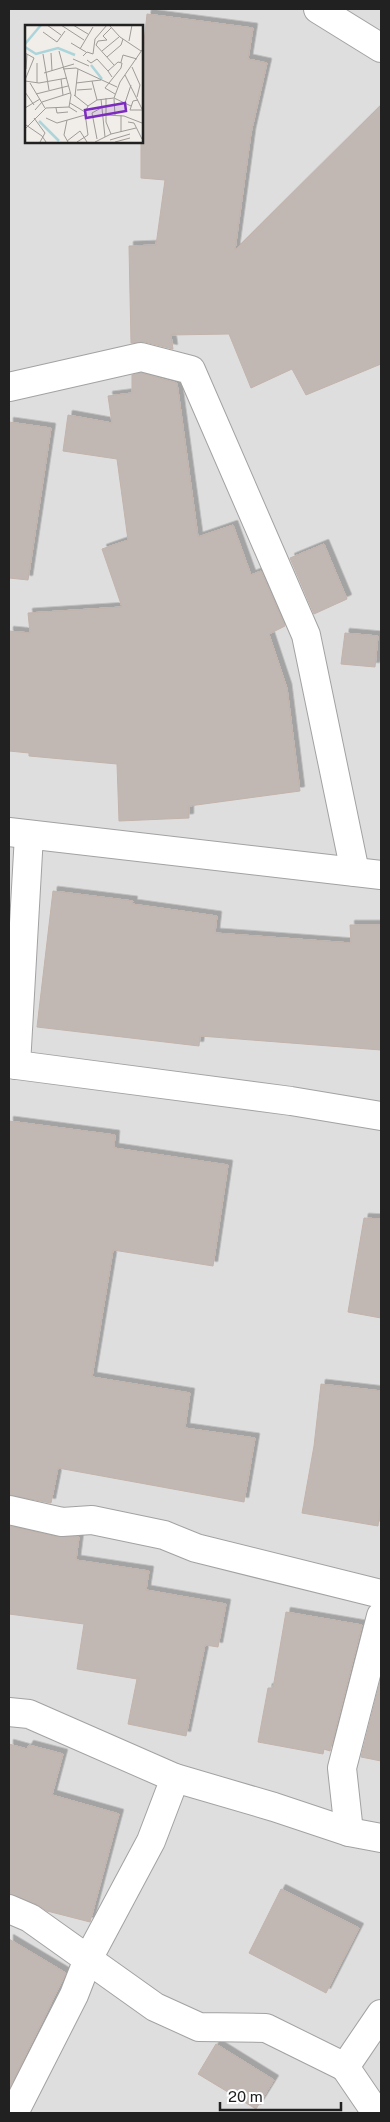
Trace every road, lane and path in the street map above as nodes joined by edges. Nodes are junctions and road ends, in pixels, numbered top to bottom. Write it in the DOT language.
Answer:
graph roads {
  1 [pos="318,9"];
  2 [pos="381,48"];
  3 [pos="9,387"];
  4 [pos="19,833"];
  5 [pos="368,874"];
  6 [pos="13,1064"];
  7 [pos="381,1116"];
  8 [pos="9,1510"];
  9 [pos="381,1594"];
  10 [pos="381,1616"];
  11 [pos="9,1712"];
  12 [pos="176,1778"];
  13 [pos="349,1832"];
  14 [pos="381,1838"];
  15 [pos="9,1909"];
  16 [pos="88,1959"];
  17 [pos="381,2014"];
  18 [pos="344,2067"];
  19 [pos="375,2112"];
  20 [pos="14,2113"];
  1 -- 2 [label="street"];
  3 -- 5 [label="street"];
  4 -- 5 [label="street"];
  4 -- 6 [label="street"];
  6 -- 7 [label="street"];
  8 -- 9 [label="street"];
  10 -- 13 [label="street"];
  11 -- 12 [label="street"];
  12 -- 13 [label="street"];
  12 -- 16 [label="street"];
  13 -- 14 [label="street"];
  15 -- 16 [label="street"];
  16 -- 18 [label="street"];
  16 -- 20 [label="street"];
  17 -- 18 [label="street"];
  18 -- 19 [label="street"];
}
